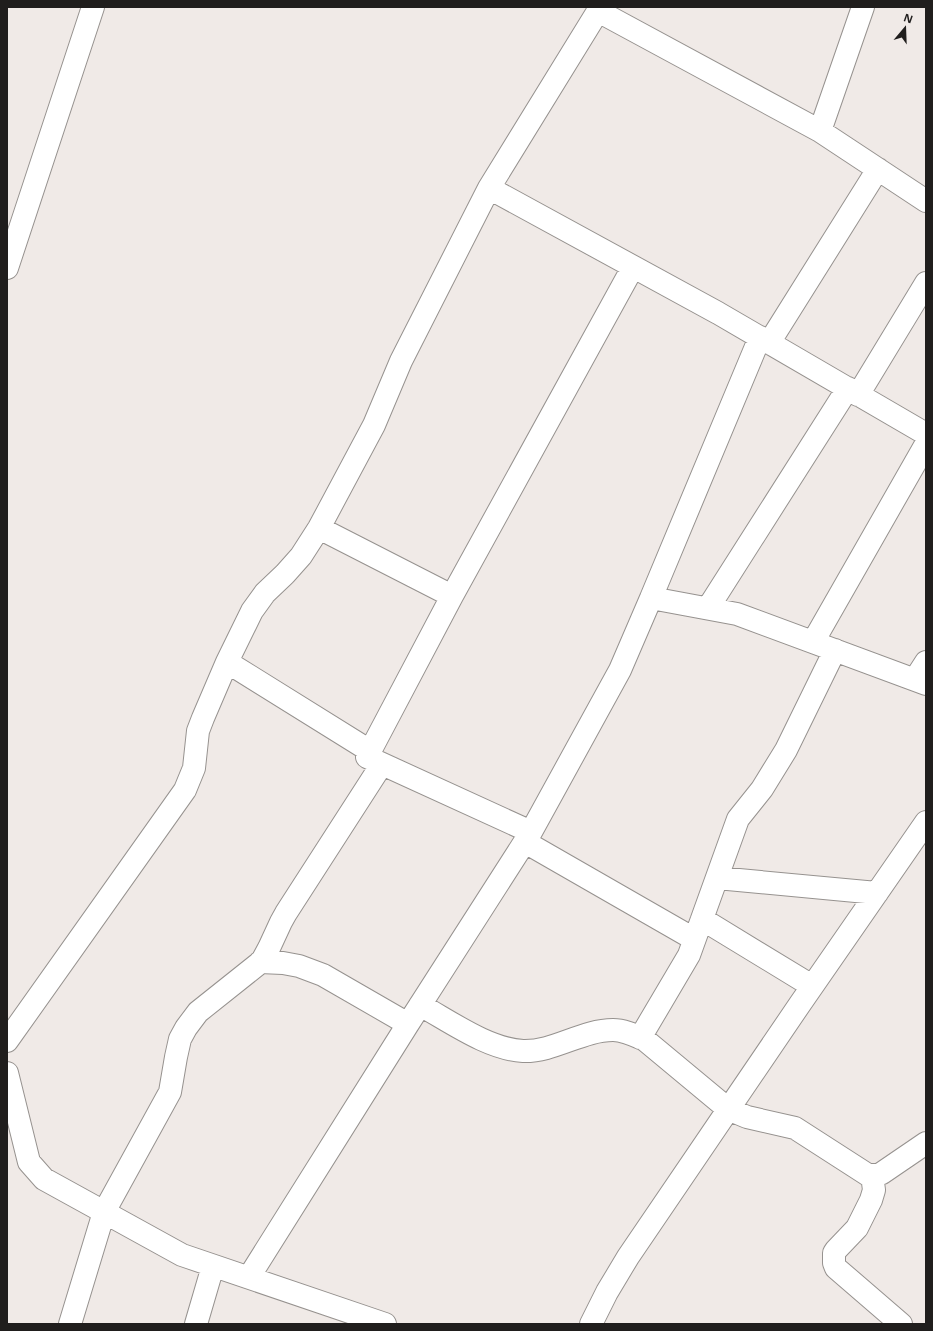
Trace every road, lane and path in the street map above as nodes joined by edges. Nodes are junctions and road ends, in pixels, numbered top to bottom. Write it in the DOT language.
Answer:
graph roads {
  1 [pos="93,7"];
  2 [pos="863,7"];
  3 [pos="595,9"];
  4 [pos="820,131"];
  5 [pos="878,169"];
  6 [pos="489,188"];
  7 [pos="926,201"];
  8 [pos="7,266"];
  9 [pos="633,267"];
  10 [pos="926,283"];
  11 [pos="764,340"];
  12 [pos="853,391"];
  13 [pos="926,434"];
  14 [pos="926,444"];
  15 [pos="319,528"];
  16 [pos="452,596"];
  17 [pos="651,598"];
  18 [pos="708,608"];
  19 [pos="813,642"];
  20 [pos="836,650"];
  21 [pos="228,662"];
  22 [pos="922,675"];
  23 [pos="376,757"];
  24 [pos="926,822"];
  25 [pos="528,837"];
  26 [pos="717,878"];
  27 [pos="877,892"];
  28 [pos="698,929"];
  29 [pos="260,962"];
  30 [pos="812,986"];
  31 [pos="420,1005"];
  32 [pos="408,1024"];
  33 [pos="640,1038"];
  34 [pos="7,1041"];
  35 [pos="7,1073"];
  36 [pos="728,1109"];
  37 [pos="926,1143"];
  38 [pos="872,1175"];
  39 [pos="104,1212"];
  40 [pos="213,1266"];
  41 [pos="249,1277"];
  42 [pos="70,1324"];
  43 [pos="196,1324"];
  44 [pos="385,1324"];
  45 [pos="591,1324"];
  46 [pos="901,1324"];
  1 -- 8 [label="street"];
  2 -- 4 [label="street"];
  3 -- 4 [label="street"];
  3 -- 6 [label="street"];
  4 -- 5 [label="street"];
  5 -- 7 [label="street"];
  5 -- 11 [label="street"];
  6 -- 9 [label="street"];
  6 -- 15 [label="street"];
  9 -- 11 [label="street"];
  9 -- 16 [label="street"];
  10 -- 12 [label="street"];
  11 -- 12 [label="street"];
  11 -- 17 [label="street"];
  12 -- 13 [label="street"];
  12 -- 18 [label="street"];
  14 -- 19 [label="street"];
  15 -- 16 [label="street"];
  15 -- 21 [label="street"];
  16 -- 23 [label="street"];
  17 -- 18 [label="street"];
  17 -- 25 [label="street"];
  18 -- 19 [label="street"];
  19 -- 20 [label="street"];
  20 -- 22 [label="street"];
  20 -- 26 [label="street"];
  21 -- 23 [label="street"];
  21 -- 34 [label="street"];
  23 -- 25 [label="street"];
  23 -- 29 [label="street"];
  24 -- 27 [label="street"];
  25 -- 28 [label="street"];
  25 -- 31 [label="street"];
  26 -- 27 [label="street"];
  26 -- 28 [label="street"];
  27 -- 30 [label="street"];
  28 -- 30 [label="street"];
  28 -- 33 [label="street"];
  29 -- 32 [label="street"];
  29 -- 39 [label="street"];
  30 -- 36 [label="street"];
  31 -- 32 [label="street"];
  31 -- 33 [label="street"];
  32 -- 41 [label="street"];
  33 -- 36 [label="street"];
  35 -- 39 [label="street"];
  36 -- 38 [label="street"];
  36 -- 45 [label="street"];
  37 -- 38 [label="street"];
  38 -- 46 [label="street"];
  39 -- 40 [label="street"];
  39 -- 42 [label="street"];
  40 -- 41 [label="street"];
  40 -- 43 [label="street"];
  41 -- 44 [label="street"];
}
